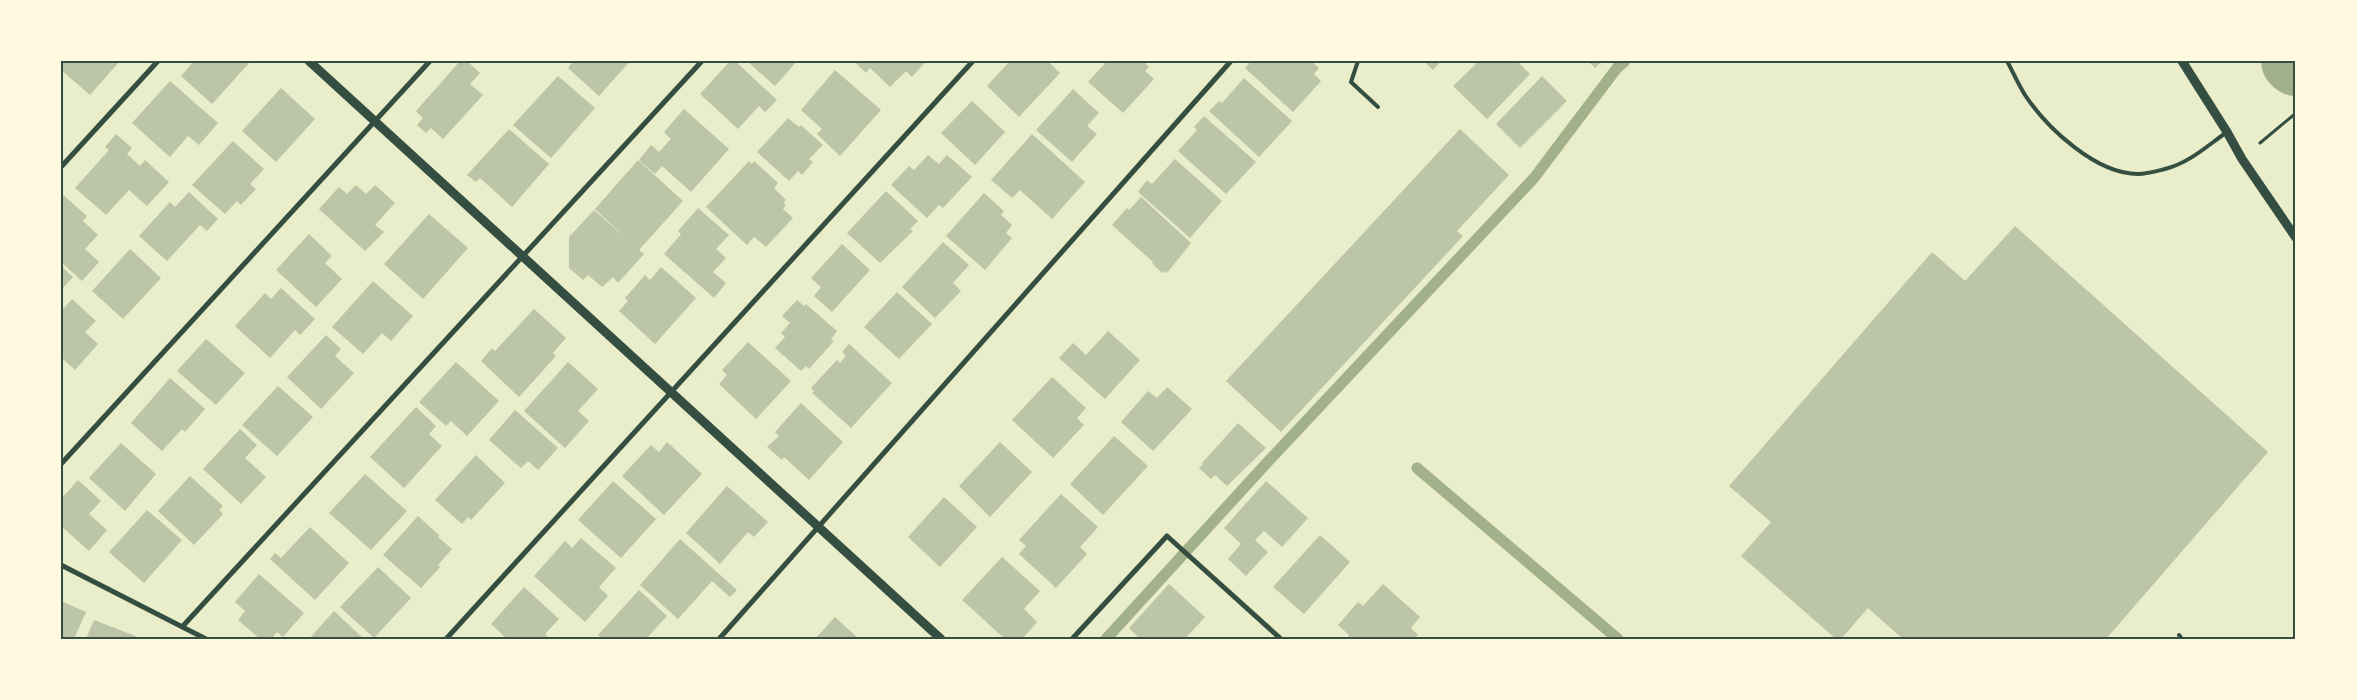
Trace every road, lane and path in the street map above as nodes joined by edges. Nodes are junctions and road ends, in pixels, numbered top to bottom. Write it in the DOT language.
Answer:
graph roads {
  1 [pos="158,61"];
  2 [pos="309,61"];
  3 [pos="430,61"];
  4 [pos="702,61"];
  5 [pos="973,61"];
  6 [pos="1230,61"];
  7 [pos="1358,61"];
  8 [pos="2007,61"];
  9 [pos="2182,61"];
  10 [pos="1378,107"];
  11 [pos="2296,112"];
  12 [pos="375,121"];
  13 [pos="2227,132"];
  14 [pos="2264,140"];
  15 [pos="61,167"];
  16 [pos="2296,238"];
  17 [pos="522,257"];
  18 [pos="672,392"];
  19 [pos="61,464"];
  20 [pos="818,526"];
  21 [pos="61,565"];
  22 [pos="182,627"];
  23 [pos="2179,634"];
  24 [pos="206,639"];
  25 [pos="446,639"];
  26 [pos="719,639"];
  27 [pos="941,639"];
  28 [pos="1072,639"];
  29 [pos="1281,639"];
  30 [pos="2182,639"];
  1 -- 15 [label="street"];
  2 -- 12 [label="street"];
  3 -- 12 [label="street"];
  4 -- 17 [label="street"];
  5 -- 18 [label="street"];
  6 -- 20 [label="street"];
  7 -- 10 [label="lane"];
  8 -- 13 [label="lane"];
  9 -- 13 [label="street"];
  11 -- 14 [label="path"];
  12 -- 17 [label="street"];
  12 -- 19 [label="street"];
  13 -- 16 [label="street"];
  17 -- 18 [label="street"];
  17 -- 22 [label="street"];
  18 -- 20 [label="street"];
  18 -- 25 [label="street"];
  20 -- 26 [label="street"];
  20 -- 27 [label="street"];
  21 -- 22 [label="street"];
  22 -- 24 [label="street"];
  23 -- 30 [label="lane"];
  28 -- 29 [label="street"];
}
